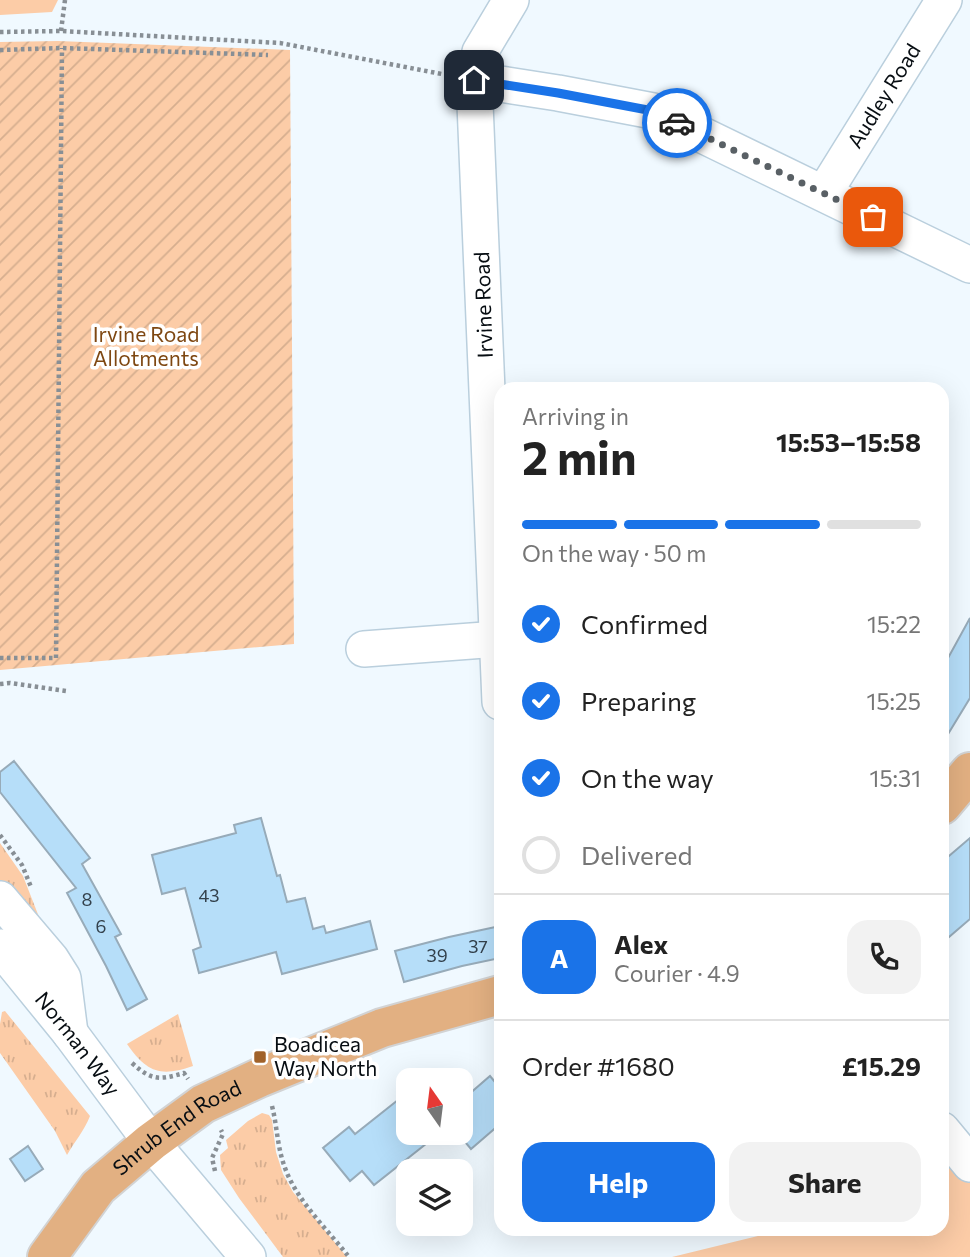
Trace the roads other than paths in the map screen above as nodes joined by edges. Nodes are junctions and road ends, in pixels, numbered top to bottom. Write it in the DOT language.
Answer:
graph roads {
  1 [pos="511,0"];
  2 [pos="944,0"];
  3 [pos="474,80"];
  4 [pos="824,193"];
  5 [pos="970,265"];
  6 [pos="494,546"];
  7 [pos="494,639"];
  8 [pos="364,649"];
  9 [pos="970,772"];
  10 [pos="949,797"];
  11 [pos="0,899"];
  12 [pos="0,947"];
  13 [pos="494,997"];
  14 [pos="70,1033"];
  15 [pos="949,1138"];
  16 [pos="151,1142"];
  17 [pos="970,1164"];
  18 [pos="47,1257"];
  19 [pos="248,1257"];
  1 -- 3 [label="street, Irvine Road"];
  2 -- 4 [label="street, Audley Road"];
  3 -- 4 [label="street"];
  3 -- 6 [label="street, Irvine Road"];
  4 -- 5 [label="street"];
  7 -- 8 [label="street"];
  9 -- 10 [label="main road"];
  11 -- 14 [label="street"];
  12 -- 14 [label="street, Norman Way"];
  13 -- 16 [label="main road, Shrub End Road"];
  14 -- 16 [label="street, Norman Way"];
  15 -- 17 [label="street"];
  16 -- 18 [label="main road, Shrub End Road"];
  16 -- 19 [label="street, Norman Way"];
}
